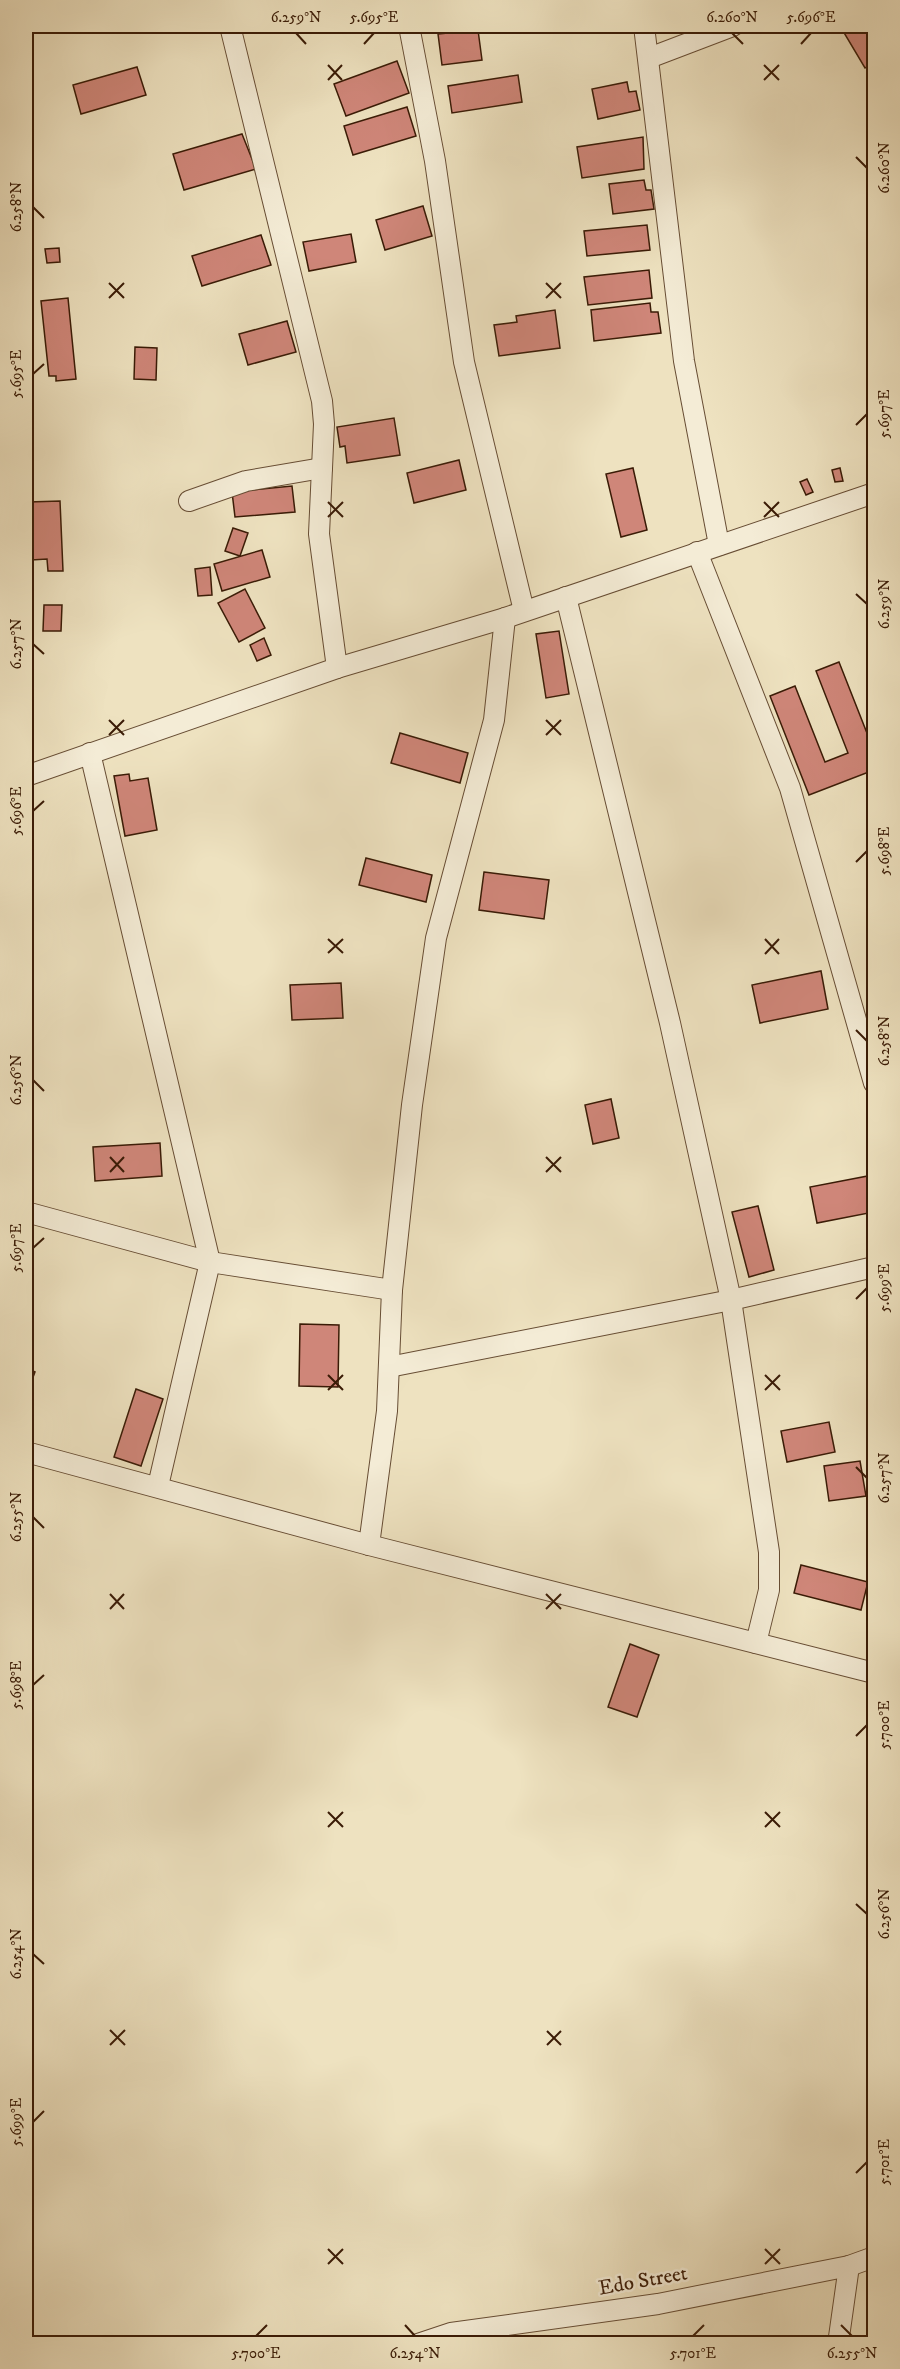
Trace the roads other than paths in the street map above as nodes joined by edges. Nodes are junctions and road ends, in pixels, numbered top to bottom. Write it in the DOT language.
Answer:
graph roads {
  1 [pos="230,26"];
  2 [pos="409,26"];
  3 [pos="644,26"];
  4 [pos="733,26"];
  5 [pos="649,58"];
  6 [pos="322,468"];
  7 [pos="874,493"];
  8 [pos="189,501"];
  9 [pos="719,545"];
  10 [pos="697,552"];
  11 [pos="566,597"];
  12 [pos="524,611"];
  13 [pos="505,618"];
  14 [pos="337,668"];
  15 [pos="90,753"];
  16 [pos="26,776"];
  17 [pos="874,1083"];
  18 [pos="26,1212"];
  19 [pos="210,1262"];
  20 [pos="874,1267"];
  21 [pos="392,1290"];
  22 [pos="731,1300"];
  23 [pos="389,1368"];
  24 [pos="26,1452"];
  25 [pos="158,1486"];
  26 [pos="369,1545"];
  27 [pos="756,1642"];
  28 [pos="874,1672"];
  29 [pos="874,2257"];
  30 [pos="849,2266"];
  31 [pos="482,2337"];
  32 [pos="417,2343"];
  33 [pos="838,2343"];
  1 -- 6 [label="street"];
  2 -- 12 [label="street"];
  3 -- 5 [label="street"];
  4 -- 5 [label="street"];
  5 -- 9 [label="street"];
  6 -- 8 [label="street"];
  6 -- 14 [label="street"];
  7 -- 9 [label="street"];
  9 -- 10 [label="street"];
  10 -- 11 [label="street"];
  10 -- 17 [label="street"];
  11 -- 12 [label="street"];
  11 -- 22 [label="street"];
  12 -- 13 [label="street"];
  13 -- 14 [label="street"];
  13 -- 21 [label="street"];
  14 -- 15 [label="street"];
  15 -- 16 [label="street"];
  15 -- 19 [label="street"];
  18 -- 19 [label="street"];
  19 -- 21 [label="street"];
  19 -- 25 [label="street"];
  20 -- 22 [label="street"];
  21 -- 23 [label="street"];
  22 -- 23 [label="street"];
  22 -- 27 [label="street"];
  23 -- 26 [label="street"];
  24 -- 25 [label="street"];
  25 -- 26 [label="street"];
  26 -- 27 [label="street"];
  27 -- 28 [label="street"];
  29 -- 30 [label="street, Edo Street"];
  30 -- 31 [label="street, Edo Street"];
  30 -- 33 [label="street"];
  31 -- 32 [label="street, Edo Street"];
}
